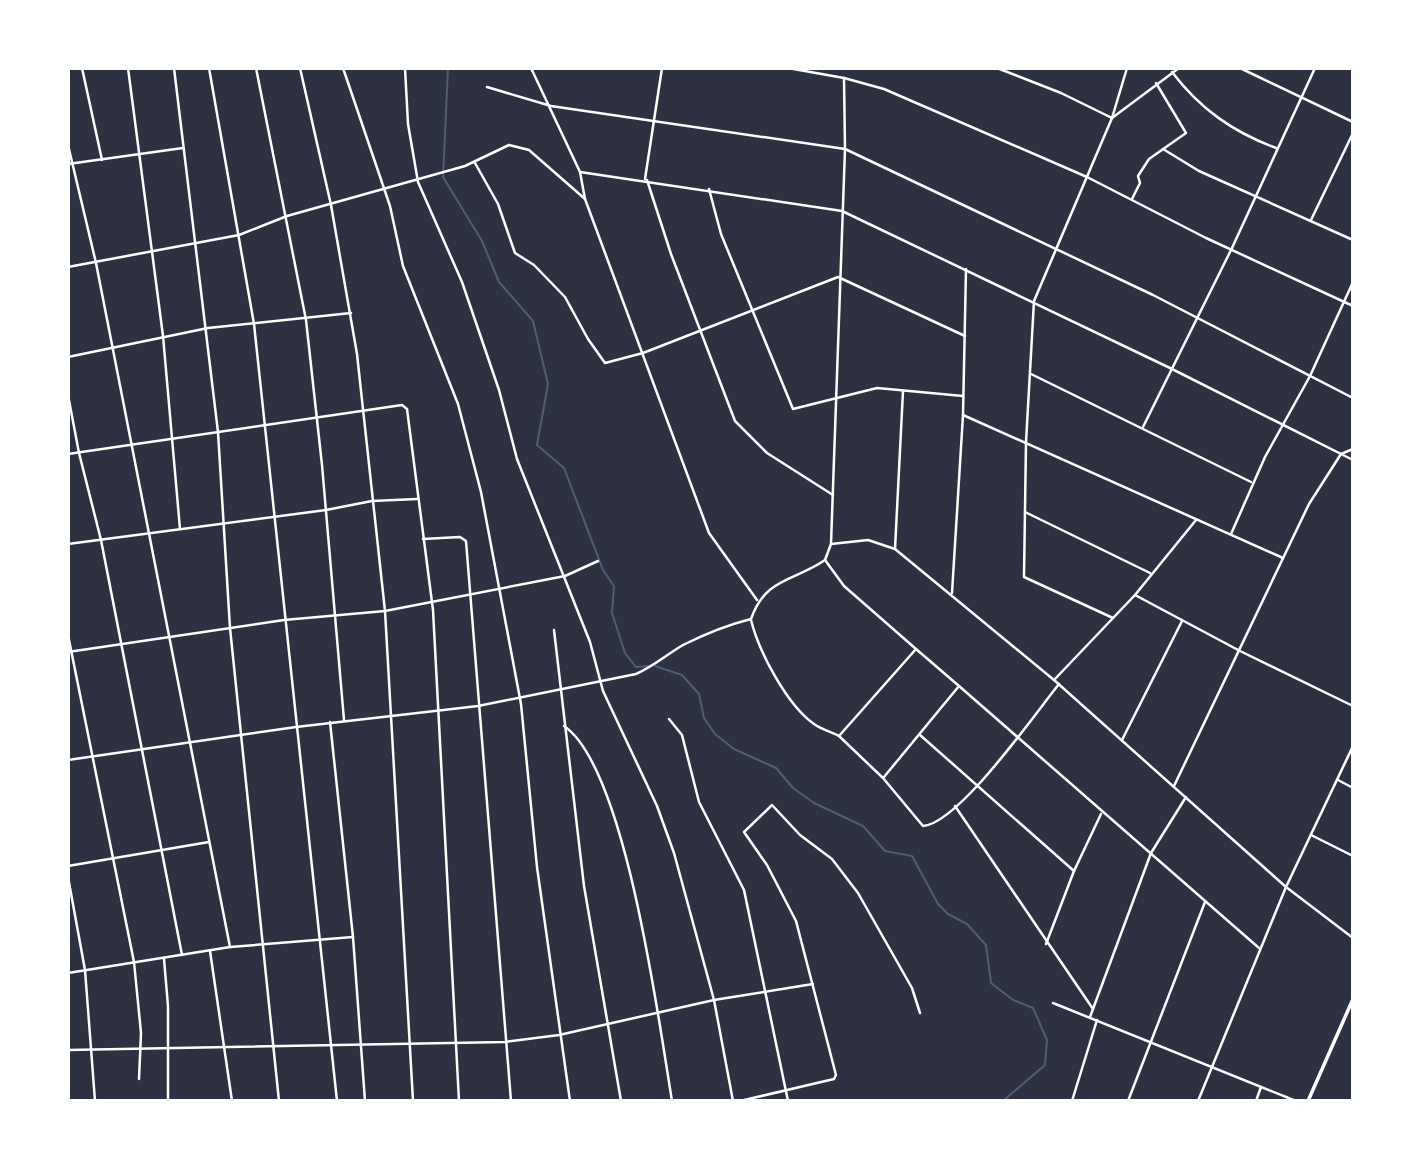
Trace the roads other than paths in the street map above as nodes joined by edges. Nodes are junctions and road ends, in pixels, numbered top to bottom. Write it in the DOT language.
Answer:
graph roads {
  1 [pos="82,68"];
  2 [pos="128,68"];
  3 [pos="174,68"];
  4 [pos="209,68"];
  5 [pos="256,68"];
  6 [pos="300,68"];
  7 [pos="343,68"];
  8 [pos="405,68"];
  9 [pos="662,68"];
  10 [pos="788,68"];
  11 [pos="997,68"];
  12 [pos="1127,68"];
  13 [pos="1179,68"];
  14 [pos="1240,68"];
  15 [pos="1315,68"];
  16 [pos="531,69"];
  17 [pos="1172,72"];
  18 [pos="844,78"];
  19 [pos="1156,83"];
  20 [pos="487,87"];
  21 [pos="1303,97"];
  22 [pos="551,106"];
  23 [pos="1112,118"];
  24 [pos="653,121"];
  25 [pos="1353,122"];
  26 [pos="1353,133"];
  27 [pos="68,145"];
  28 [pos="183,148"];
  29 [pos="1276,148"];
  30 [pos="845,149"];
  31 [pos="1163,149"];
  32 [pos="139,156"];
  33 [pos="103,160"];
  34 [pos="475,163"];
  35 [pos="71,164"];
  36 [pos="580,172"];
  37 [pos="1087,177"];
  38 [pos="646,180"];
  39 [pos="418,182"];
  40 [pos="709,189"];
  41 [pos="385,190"];
  42 [pos="1254,195"];
  43 [pos="585,199"];
  44 [pos="1132,199"];
  45 [pos="331,205"];
  46 [pos="842,211"];
  47 [pos="287,216"];
  48 [pos="1311,220"];
  49 [pos="239,235"];
  50 [pos="1353,240"];
  51 [pos="196,245"];
  52 [pos="1232,248"];
  53 [pos="1056,250"];
  54 [pos="151,253"];
  55 [pos="96,263"];
  56 [pos="68,267"];
  57 [pos="966,269"];
  58 [pos="838,277"];
  59 [pos="1353,282"];
  60 [pos="1034,301"];
  61 [pos="1344,302"];
  62 [pos="1353,306"];
  63 [pos="751,312"];
  64 [pos="351,313"];
  65 [pos="1196,317"];
  66 [pos="306,320"];
  67 [pos="254,324"];
  68 [pos="208,328"];
  69 [pos="701,330"];
  70 [pos="163,336"];
  71 [pos="965,336"];
  72 [pos="110,348"];
  73 [pos="643,353"];
  74 [pos="68,357"];
  75 [pos="1170,368"];
  76 [pos="1031,374"];
  77 [pos="1310,376"];
  78 [pos="903,391"];
  79 [pos="68,395"];
  80 [pos="963,396"];
  81 [pos="837,398"];
  82 [pos="1353,398"];
  83 [pos="360,411"];
  84 [pos="963,415"];
  85 [pos="316,416"];
  86 [pos="1282,424"];
  87 [pos="264,425"];
  88 [pos="1143,427"];
  89 [pos="218,432"];
  90 [pos="173,438"];
  91 [pos="1026,442"];
  92 [pos="131,444"];
  93 [pos="1353,449"];
  94 [pos="79,453"];
  95 [pos="68,454"];
  96 [pos="1341,454"];
  97 [pos="1353,460"];
  98 [pos="1252,483"];
  99 [pos="833,495"];
  100 [pos="417,499"];
  101 [pos="372,501"];
  102 [pos="326,510"];
  103 [pos="1025,512"];
  104 [pos="273,517"];
  105 [pos="1196,520"];
  106 [pos="224,524"];
  107 [pos="180,529"];
  108 [pos="148,533"];
  109 [pos="1231,534"];
  110 [pos="101,540"];
  111 [pos="423,540"];
  112 [pos="68,544"];
  113 [pos="831,544"];
  114 [pos="895,549"];
  115 [pos="1283,558"];
  116 [pos="825,560"];
  117 [pos="598,561"];
  118 [pos="1150,573"];
  119 [pos="565,576"];
  120 [pos="501,589"];
  121 [pos="952,593"];
  122 [pos="468,594"];
  123 [pos="1135,594"];
  124 [pos="757,601"];
  125 [pos="432,603"];
  126 [pos="384,611"];
  127 [pos="335,616"];
  128 [pos="1113,618"];
  129 [pos="751,619"];
  130 [pos="284,620"];
  131 [pos="1182,621"];
  132 [pos="230,628"];
  133 [pos="554,630"];
  134 [pos="68,635"];
  135 [pos="170,636"];
  136 [pos="121,643"];
  137 [pos="916,649"];
  138 [pos="1240,651"];
  139 [pos="70,652"];
  140 [pos="1054,680"];
  141 [pos="600,682"];
  142 [pos="1059,684"];
  143 [pos="959,686"];
  144 [pos="560,690"];
  145 [pos="520,698"];
  146 [pos="478,706"];
  147 [pos="1353,706"];
  148 [pos="439,712"];
  149 [pos="388,717"];
  150 [pos="668,719"];
  151 [pos="344,721"];
  152 [pos="330,722"];
  153 [pos="565,726"];
  154 [pos="296,727"];
  155 [pos="242,735"];
  156 [pos="920,735"];
  157 [pos="839,736"];
  158 [pos="1018,736"];
  159 [pos="1122,740"];
  160 [pos="191,744"];
  161 [pos="1353,746"];
  162 [pos="142,751"];
  163 [pos="95,757"];
  164 [pos="68,760"];
  165 [pos="884,778"];
  166 [pos="1338,780"];
  167 [pos="980,785"];
  168 [pos="1174,786"];
  169 [pos="1353,788"];
  170 [pos="1186,797"];
  171 [pos="955,806"];
  172 [pos="1102,814"];
  173 [pos="1311,835"];
  174 [pos="209,842"];
  175 [pos="163,850"];
  176 [pos="1151,853"];
  177 [pos="1353,856"];
  178 [pos="115,859"];
  179 [pos="68,866"];
  180 [pos="1074,871"];
  181 [pos="68,877"];
  182 [pos="1286,887"];
  183 [pos="1206,900"];
  184 [pos="353,937"];
  185 [pos="321,938"];
  186 [pos="1353,938"];
  187 [pos="263,943"];
  188 [pos="1046,944"];
  189 [pos="230,947"];
  190 [pos="1259,948"];
  191 [pos="210,951"];
  192 [pos="182,956"];
  193 [pos="164,959"];
  194 [pos="134,962"];
  195 [pos="85,970"];
  196 [pos="68,973"];
  197 [pos="813,984"];
  198 [pos="766,993"];
  199 [pos="1353,999"];
  200 [pos="714,1000"];
  201 [pos="1053,1003"];
  202 [pos="1093,1009"];
  203 [pos="657,1013"];
  204 [pos="920,1013"];
  205 [pos="1090,1017"];
  206 [pos="1097,1020"];
  207 [pos="608,1024"];
  208 [pos="559,1035"];
  209 [pos="1151,1041"];
  210 [pos="410,1042"];
  211 [pos="505,1042"];
  212 [pos="456,1043"];
  213 [pos="362,1045"];
  214 [pos="332,1047"];
  215 [pos="274,1048"];
  216 [pos="68,1049"];
  217 [pos="90,1049"];
  218 [pos="226,1049"];
  219 [pos="141,1050"];
  220 [pos="169,1050"];
  221 [pos="1211,1065"];
  222 [pos="139,1079"];
  223 [pos="1262,1087"];
  224 [pos="786,1091"];
  225 [pos="95,1101"];
  226 [pos="168,1101"];
  227 [pos="232,1101"];
  228 [pos="279,1101"];
  229 [pos="337,1101"];
  230 [pos="365,1101"];
  231 [pos="413,1101"];
  232 [pos="459,1101"];
  233 [pos="511,1101"];
  234 [pos="570,1101"];
  235 [pos="621,1101"];
  236 [pos="672,1101"];
  237 [pos="733,1101"];
  238 [pos="740,1101"];
  239 [pos="788,1101"];
  240 [pos="1072,1101"];
  241 [pos="1128,1101"];
  242 [pos="1198,1101"];
  243 [pos="1256,1101"];
  244 [pos="1296,1101"];
  245 [pos="1308,1101"];
  1 -- 33 [label="street"];
  2 -- 32 [label="street"];
  3 -- 28 [label="street"];
  4 -- 49 [label="street"];
  5 -- 47 [label="street"];
  6 -- 45 [label="street"];
  7 -- 41 [label="street"];
  8 -- 39 [label="street"];
  9 -- 24 [label="street"];
  10 -- 18 [label="street"];
  11 -- 23 [label="street"];
  12 -- 23 [label="street"];
  13 -- 17 [label="street"];
  14 -- 21 [label="street"];
  15 -- 21 [label="street"];
  16 -- 22 [label="street"];
  17 -- 19 [label="street"];
  17 -- 29 [label="street"];
  18 -- 30 [label="street"];
  18 -- 37 [label="street"];
  19 -- 23 [label="street"];
  19 -- 31 [label="street"];
  20 -- 22 [label="street"];
  21 -- 25 [label="street"];
  21 -- 29 [label="street"];
  22 -- 24 [label="street"];
  22 -- 36 [label="street"];
  23 -- 37 [label="street"];
  24 -- 30 [label="street"];
  24 -- 38 [label="street"];
  26 -- 48 [label="street"];
  27 -- 35 [label="street"];
  28 -- 32 [label="street"];
  28 -- 51 [label="street"];
  29 -- 42 [label="street"];
  30 -- 46 [label="street"];
  30 -- 53 [label="street"];
  31 -- 42 [label="street"];
  31 -- 44 [label="street"];
  32 -- 33 [label="street"];
  32 -- 54 [label="street"];
  33 -- 35 [label="street"];
  34 -- 39 [label="street"];
  34 -- 43 [label="street"];
  34 -- 73 [label="street"];
  35 -- 55 [label="street"];
  36 -- 38 [label="street"];
  36 -- 43 [label="street"];
  37 -- 44 [label="street"];
  37 -- 53 [label="street"];
  38 -- 40 [label="street"];
  38 -- 69 [label="street"];
  39 -- 41 [label="street"];
  39 -- 119 [label="street"];
  40 -- 46 [label="street"];
  40 -- 63 [label="street"];
  41 -- 45 [label="street"];
  41 -- 120 [label="street"];
  42 -- 48 [label="street"];
  42 -- 52 [label="street"];
  43 -- 73 [label="street"];
  44 -- 52 [label="street"];
  45 -- 47 [label="street"];
  45 -- 64 [label="street"];
  46 -- 57 [label="street"];
  46 -- 58 [label="street"];
  47 -- 49 [label="street"];
  47 -- 66 [label="street"];
  48 -- 50 [label="street"];
  49 -- 51 [label="street"];
  49 -- 67 [label="street"];
  51 -- 54 [label="street"];
  51 -- 68 [label="street"];
  52 -- 61 [label="street"];
  52 -- 65 [label="street"];
  53 -- 60 [label="street"];
  53 -- 65 [label="street"];
  54 -- 55 [label="street"];
  54 -- 70 [label="street"];
  55 -- 56 [label="street"];
  55 -- 72 [label="street"];
  57 -- 60 [label="street"];
  57 -- 71 [label="street"];
  58 -- 63 [label="street"];
  58 -- 71 [label="street"];
  58 -- 81 [label="street"];
  59 -- 61 [label="street"];
  60 -- 75 [label="street"];
  60 -- 76 [label="street"];
  61 -- 62 [label="street"];
  61 -- 77 [label="street"];
  63 -- 69 [label="street"];
  63 -- 81 [label="street"];
  64 -- 66 [label="street"];
  64 -- 83 [label="street"];
  65 -- 75 [label="street"];
  65 -- 77 [label="street"];
  66 -- 67 [label="street"];
  66 -- 85 [label="street"];
  67 -- 68 [label="street"];
  67 -- 87 [label="street"];
  68 -- 70 [label="street"];
  68 -- 89 [label="street"];
  69 -- 73 [label="street"];
  69 -- 99 [label="street"];
  70 -- 72 [label="street"];
  70 -- 90 [label="street"];
  71 -- 80 [label="street"];
  72 -- 74 [label="street"];
  72 -- 92 [label="street"];
  73 -- 124 [label="street"];
  75 -- 86 [label="street"];
  75 -- 88 [label="street"];
  76 -- 88 [label="street"];
  76 -- 91 [label="street"];
  77 -- 82 [label="street"];
  77 -- 86 [label="street"];
  78 -- 80 [label="street"];
  78 -- 81 [label="street"];
  78 -- 114 [label="street"];
  79 -- 94 [label="street"];
  80 -- 84 [label="street"];
  81 -- 99 [label="street"];
  83 -- 85 [label="street"];
  83 -- 100 [label="street"];
  83 -- 101 [label="street"];
  84 -- 91 [label="street"];
  84 -- 121 [label="street"];
  85 -- 87 [label="street"];
  85 -- 102 [label="street"];
  86 -- 96 [label="street"];
  86 -- 98 [label="street"];
  87 -- 89 [label="street"];
  87 -- 104 [label="street"];
  88 -- 98 [label="street"];
  89 -- 90 [label="street"];
  89 -- 106 [label="street"];
  90 -- 92 [label="street"];
  90 -- 107 [label="street"];
  91 -- 103 [label="street"];
  91 -- 105 [label="street"];
  92 -- 94 [label="street"];
  92 -- 108 [label="street"];
  93 -- 96 [label="street"];
  94 -- 95 [label="street"];
  94 -- 110 [label="street"];
  96 -- 97 [label="street"];
  96 -- 115 [label="street"];
  98 -- 109 [label="street"];
  99 -- 113 [label="street"];
  100 -- 101 [label="street"];
  100 -- 111 [label="street"];
  101 -- 102 [label="street"];
  101 -- 126 [label="street"];
  102 -- 104 [label="street"];
  102 -- 127 [label="street"];
  103 -- 118 [label="street"];
  103 -- 128 [label="street"];
  104 -- 106 [label="street"];
  104 -- 130 [label="street"];
  105 -- 109 [label="street"];
  105 -- 118 [label="street"];
  106 -- 107 [label="street"];
  106 -- 132 [label="street"];
  107 -- 108 [label="street"];
  108 -- 110 [label="street"];
  108 -- 135 [label="street"];
  109 -- 115 [label="street"];
  110 -- 112 [label="street"];
  110 -- 136 [label="street"];
  111 -- 122 [label="street"];
  111 -- 125 [label="street"];
  113 -- 114 [label="street"];
  113 -- 116 [label="street"];
  114 -- 121 [label="street"];
  115 -- 138 [label="street"];
  116 -- 124 [label="street"];
  116 -- 137 [label="street"];
  117 -- 119 [label="street"];
  118 -- 123 [label="street"];
  119 -- 120 [label="street"];
  119 -- 141 [label="street"];
  120 -- 122 [label="street"];
  120 -- 145 [label="street"];
  121 -- 140 [label="street"];
  122 -- 125 [label="street"];
  122 -- 146 [label="street"];
  123 -- 128 [label="street"];
  123 -- 131 [label="street"];
  124 -- 129 [label="street"];
  125 -- 126 [label="street"];
  125 -- 148 [label="street"];
  126 -- 127 [label="street"];
  126 -- 149 [label="street"];
  127 -- 130 [label="street"];
  127 -- 151 [label="street"];
  128 -- 140 [label="street"];
  129 -- 141 [label="street"];
  129 -- 157 [label="street"];
  130 -- 132 [label="street"];
  130 -- 154 [label="street"];
  131 -- 138 [label="street"];
  131 -- 159 [label="street"];
  132 -- 135 [label="street"];
  132 -- 155 [label="street"];
  133 -- 144 [label="street"];
  134 -- 139 [label="street"];
  135 -- 136 [label="street"];
  135 -- 160 [label="street"];
  136 -- 139 [label="street"];
  136 -- 162 [label="street"];
  137 -- 143 [label="street"];
  137 -- 157 [label="street"];
  138 -- 147 [label="street"];
  138 -- 168 [label="street"];
  139 -- 163 [label="street"];
  140 -- 142 [label="street"];
  141 -- 144 [label="street"];
  141 -- 200 [label="street"];
  142 -- 158 [label="street"];
  142 -- 159 [label="street"];
  143 -- 156 [label="street"];
  143 -- 158 [label="street"];
  144 -- 145 [label="street"];
  144 -- 153 [label="street"];
  145 -- 146 [label="street"];
  145 -- 208 [label="street"];
  146 -- 148 [label="street"];
  146 -- 211 [label="street"];
  148 -- 149 [label="street"];
  148 -- 212 [label="street"];
  149 -- 151 [label="street"];
  149 -- 210 [label="street"];
  150 -- 198 [label="street"];
  151 -- 152 [label="street"];
  152 -- 154 [label="street"];
  152 -- 184 [label="street"];
  153 -- 203 [label="street"];
  153 -- 207 [label="street"];
  154 -- 155 [label="street"];
  154 -- 185 [label="street"];
  155 -- 160 [label="street"];
  155 -- 187 [label="street"];
  156 -- 165 [label="street"];
  156 -- 167 [label="street"];
  157 -- 165 [label="street"];
  158 -- 167 [label="street"];
  158 -- 172 [label="street"];
  159 -- 168 [label="street"];
  160 -- 162 [label="street"];
  160 -- 174 [label="street"];
  161 -- 166 [label="street"];
  162 -- 163 [label="street"];
  162 -- 175 [label="street"];
  163 -- 164 [label="street"];
  163 -- 178 [label="street"];
  165 -- 171 [label="street"];
  166 -- 169 [label="street"];
  166 -- 173 [label="street"];
  167 -- 171 [label="street"];
  167 -- 180 [label="street"];
  168 -- 170 [label="street"];
  170 -- 176 [label="street"];
  170 -- 182 [label="street"];
  171 -- 188 [label="street"];
  172 -- 176 [label="street"];
  172 -- 180 [label="street"];
  173 -- 177 [label="street"];
  173 -- 182 [label="street"];
  174 -- 175 [label="street"];
  174 -- 189 [label="street"];
  175 -- 178 [label="street"];
  175 -- 192 [label="street"];
  176 -- 183 [label="street"];
  176 -- 202 [label="street"];
  178 -- 179 [label="street"];
  178 -- 194 [label="street"];
  180 -- 188 [label="street"];
  181 -- 195 [label="street"];
  182 -- 186 [label="street"];
  182 -- 190 [label="street"];
  183 -- 190 [label="street"];
  183 -- 209 [label="street"];
  184 -- 185 [label="street"];
  184 -- 213 [label="street"];
  185 -- 187 [label="street"];
  185 -- 214 [label="street"];
  187 -- 189 [label="street"];
  187 -- 215 [label="street"];
  188 -- 202 [label="street"];
  189 -- 191 [label="street"];
  190 -- 221 [label="street"];
  191 -- 192 [label="street"];
  191 -- 218 [label="street"];
  192 -- 193 [label="street"];
  193 -- 194 [label="street"];
  193 -- 220 [label="street"];
  194 -- 195 [label="street"];
  194 -- 219 [label="street"];
  195 -- 196 [label="street"];
  195 -- 217 [label="street"];
  197 -- 198 [label="street"];
  197 -- 204 [label="street"];
  197 -- 224 [label="street"];
  198 -- 200 [label="street"];
  198 -- 224 [label="street"];
  199 -- 245 [label="street"];
  200 -- 203 [label="street"];
  200 -- 237 [label="street"];
  201 -- 205 [label="street"];
  202 -- 205 [label="street"];
  203 -- 207 [label="street"];
  203 -- 236 [label="street"];
  205 -- 206 [label="street"];
  206 -- 209 [label="street"];
  206 -- 240 [label="street"];
  207 -- 208 [label="street"];
  207 -- 235 [label="street"];
  208 -- 211 [label="street"];
  208 -- 234 [label="street"];
  209 -- 221 [label="street"];
  209 -- 241 [label="street"];
  210 -- 212 [label="street"];
  210 -- 213 [label="street"];
  210 -- 231 [label="street"];
  211 -- 212 [label="street"];
  211 -- 233 [label="street"];
  212 -- 232 [label="street"];
  213 -- 214 [label="street"];
  213 -- 230 [label="street"];
  214 -- 215 [label="street"];
  214 -- 229 [label="street"];
  215 -- 218 [label="street"];
  215 -- 228 [label="street"];
  216 -- 217 [label="street"];
  217 -- 219 [label="street"];
  217 -- 225 [label="street"];
  218 -- 220 [label="street"];
  218 -- 227 [label="street"];
  219 -- 220 [label="street"];
  219 -- 222 [label="street"];
  220 -- 226 [label="street"];
  221 -- 223 [label="street"];
  221 -- 242 [label="street"];
  223 -- 243 [label="street"];
  223 -- 244 [label="street"];
  224 -- 238 [label="street"];
  224 -- 239 [label="street"];
}
